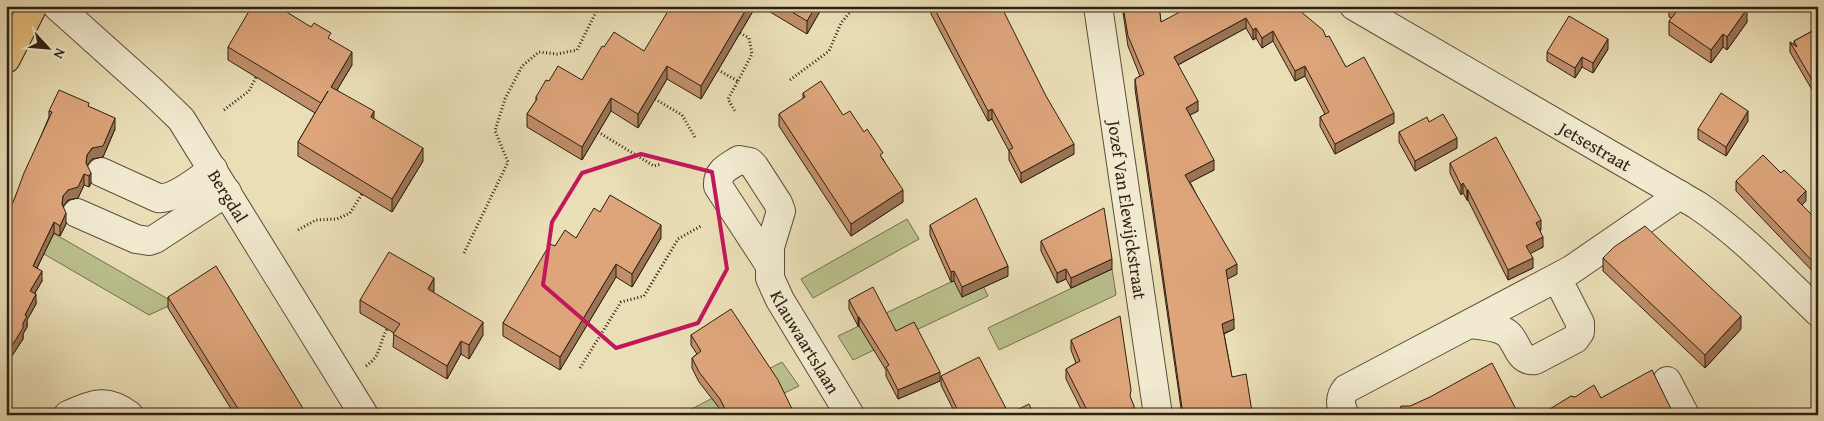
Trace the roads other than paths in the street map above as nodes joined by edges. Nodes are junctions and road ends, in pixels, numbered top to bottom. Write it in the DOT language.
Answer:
graph roads {
  1 [pos="33,6"];
  2 [pos="57,6"];
  3 [pos="1098,6"];
  4 [pos="1354,6"];
  5 [pos="6,59"];
  6 [pos="101,172"];
  7 [pos="220,180"];
  8 [pos="1680,195"];
  9 [pos="77,213"];
  10 [pos="769,264"];
  11 [pos="1556,278"];
  12 [pos="1818,312"];
  13 [pos="1470,324"];
  14 [pos="1667,381"];
  15 [pos="68,415"];
  16 [pos="128,415"];
  17 [pos="364,415"];
  18 [pos="850,415"];
  19 [pos="1158,415"];
  20 [pos="1345,415"];
  21 [pos="1685,415"];
  1 -- 5 [label="main road"];
  2 -- 7 [label="street, Bergdal"];
  3 -- 19 [label="street, Jozef Van Elewijckstraat"];
  4 -- 8 [label="street, Jetsestraat"];
  6 -- 7 [label="street"];
  7 -- 9 [label="street"];
  7 -- 17 [label="street, Bergdal"];
  8 -- 11 [label="street"];
  8 -- 12 [label="street, Jetsestraat"];
  10 -- 18 [label="street, Klauwaartslaan"];
  11 -- 13 [label="street"];
  11 -- 13 [label="street"];
  13 -- 20 [label="street"];
  14 -- 21 [label="street"];
  15 -- 16 [label="street"];
}
